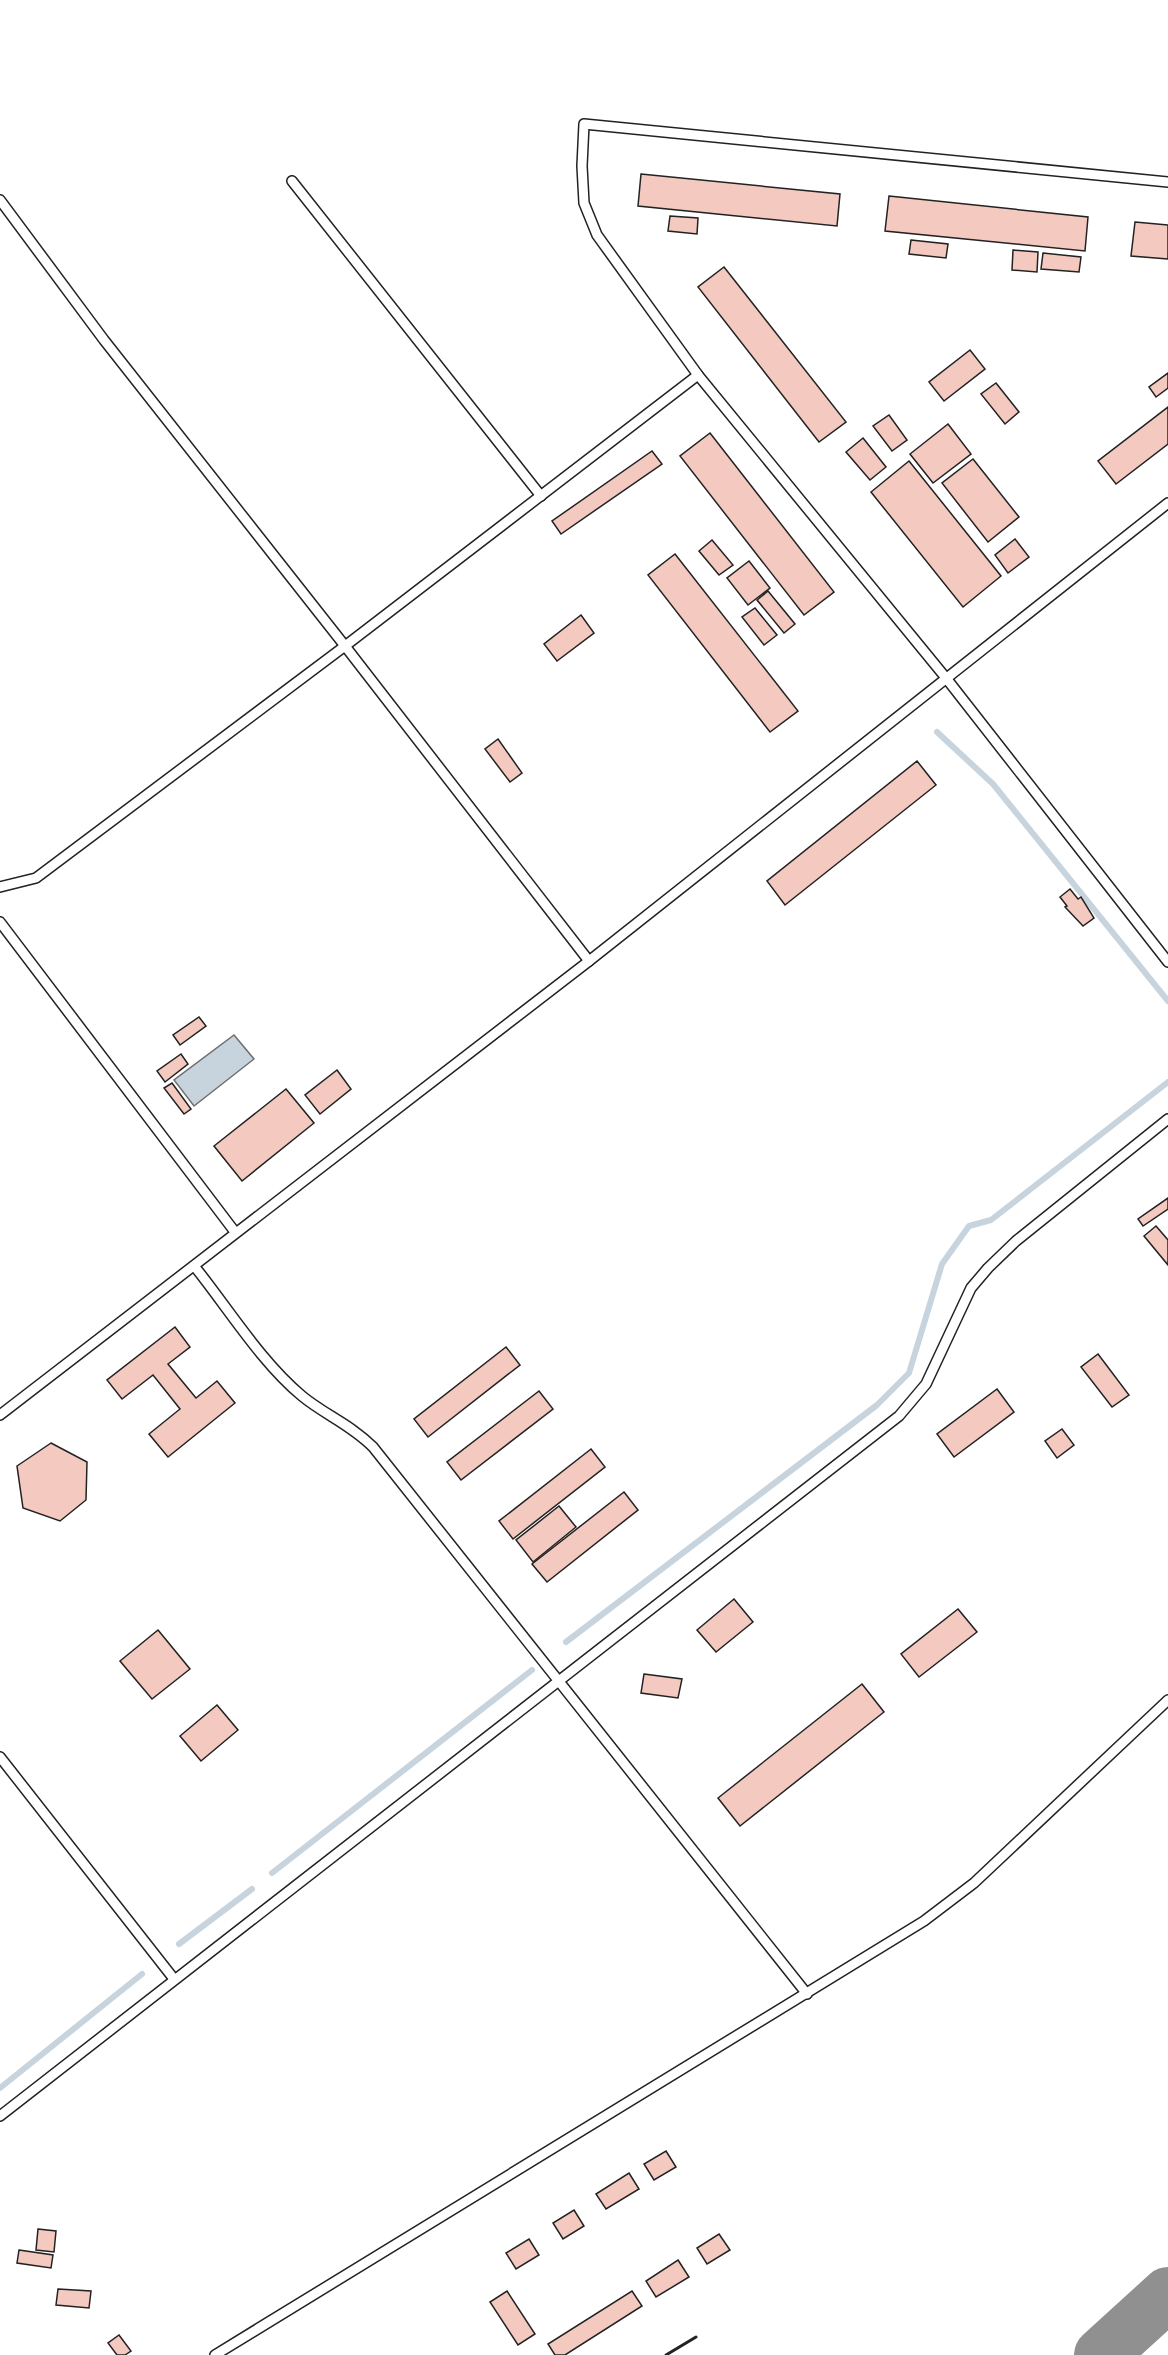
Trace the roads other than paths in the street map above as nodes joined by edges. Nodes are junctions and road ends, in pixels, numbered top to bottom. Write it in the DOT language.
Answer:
graph roads {
  1 [pos="292,181"];
  2 [pos="1168,182"];
  3 [pos="0,200"];
  4 [pos="699,375"];
  5 [pos="541,496"];
  6 [pos="1168,503"];
  7 [pos="345,646"];
  8 [pos="946,678"];
  9 [pos="0,887"];
  10 [pos="0,922"];
  11 [pos="589,961"];
  12 [pos="1168,962"];
  13 [pos="1168,1119"];
  14 [pos="236,1232"];
  15 [pos="195,1267"];
  16 [pos="0,1415"];
  17 [pos="559,1681"];
  18 [pos="1168,1700"];
  19 [pos="0,1757"];
  20 [pos="174,1979"];
  21 [pos="807,1994"];
  22 [pos="0,2116"];
  23 [pos="215,2355"];
  1 -- 5 [label="lane"];
  2 -- 4 [label="lane"];
  3 -- 7 [label="lane"];
  4 -- 5 [label="lane"];
  4 -- 8 [label="lane"];
  5 -- 7 [label="lane"];
  6 -- 8 [label="lane"];
  7 -- 9 [label="lane"];
  7 -- 11 [label="lane"];
  8 -- 11 [label="lane"];
  8 -- 12 [label="lane"];
  10 -- 14 [label="lane"];
  11 -- 14 [label="lane"];
  13 -- 17 [label="lane"];
  14 -- 15 [label="lane"];
  15 -- 16 [label="lane"];
  15 -- 17 [label="lane"];
  17 -- 20 [label="lane"];
  17 -- 21 [label="lane"];
  18 -- 21 [label="lane"];
  19 -- 20 [label="lane"];
  20 -- 22 [label="lane"];
  21 -- 23 [label="lane"];
}
